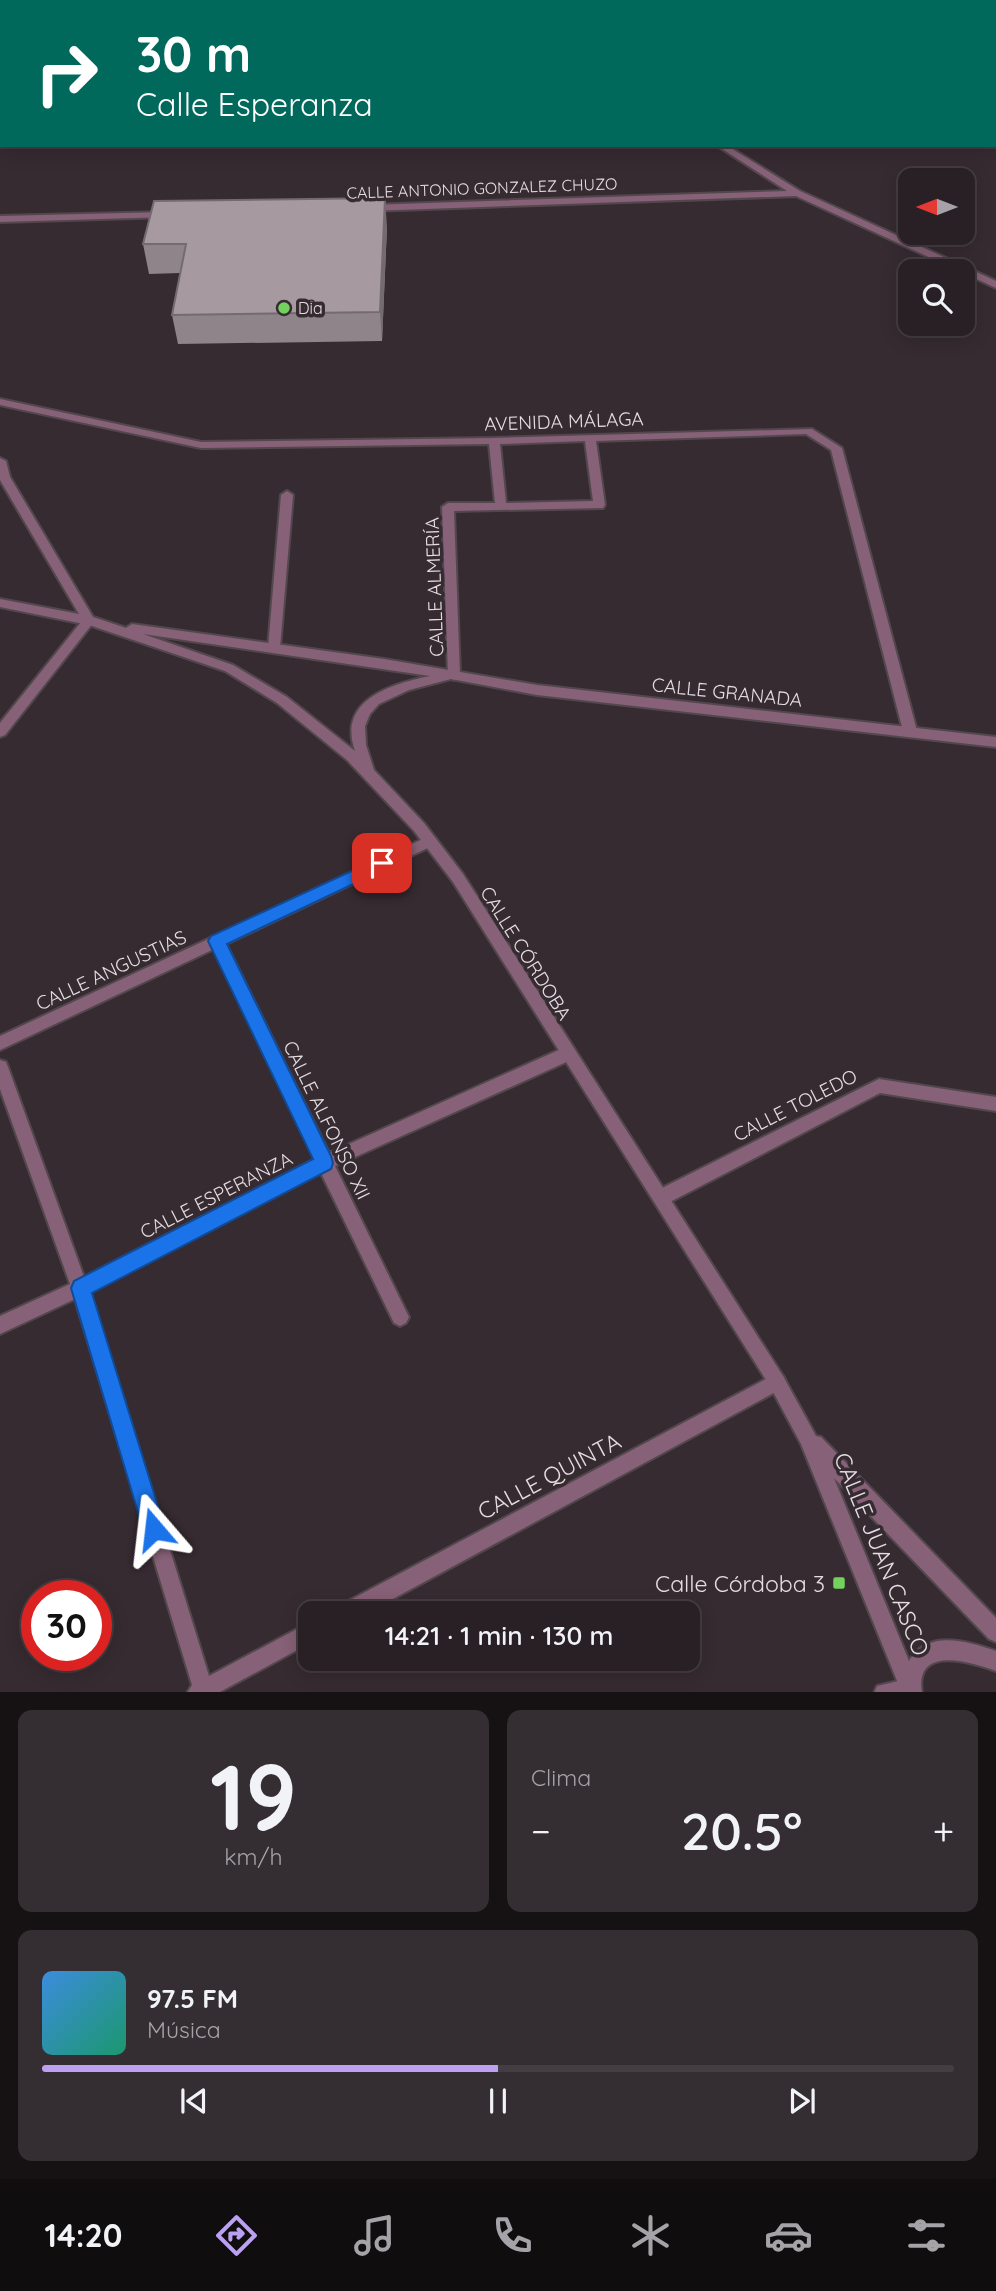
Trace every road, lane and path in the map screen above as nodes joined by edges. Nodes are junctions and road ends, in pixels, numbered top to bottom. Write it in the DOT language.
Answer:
graph roads {
  1 [pos="723,147"];
  2 [pos="797,193"];
  3 [pos="364,208"];
  4 [pos="182,214"];
  5 [pos="0,219"];
  6 [pos="996,285"];
  7 [pos="0,402"];
  8 [pos="590,438"];
  9 [pos="494,442"];
  10 [pos="0,461"];
  11 [pos="287,495"];
  12 [pos="501,507"];
  13 [pos="0,603"];
  14 [pos="89,620"];
  15 [pos="274,648"];
  16 [pos="454,675"];
  17 [pos="909,731"];
  18 [pos="0,732"];
  19 [pos="996,742"];
  20 [pos="372,777"];
  21 [pos="429,841"];
  22 [pos="217,941"];
  23 [pos="0,1043"];
  24 [pos="567,1054"];
  25 [pos="0,1067"];
  26 [pos="996,1104"];
  27 [pos="324,1163"];
  28 [pos="662,1197"];
  29 [pos="80,1288"];
  30 [pos="400,1317"];
  31 [pos="0,1325"];
  32 [pos="777,1382"];
  33 [pos="808,1437"];
  34 [pos="368,1601"];
  35 [pos="996,1632"];
  36 [pos="298,1638"];
  37 [pos="996,1661"];
  38 [pos="911,1690"];
  39 [pos="201,1691"];
  40 [pos="884,1692"];
  1 -- 2 [label="street"];
  2 -- 3 [label="street, CALLE ANTONIO GONZALEZ CHUZO"];
  2 -- 6 [label="street"];
  4 -- 5 [label="street"];
  7 -- 9 [label="street, AVENIDA MÁLAGA"];
  8 -- 9 [label="street, AVENIDA MÁLAGA"];
  8 -- 12 [label="street"];
  8 -- 17 [label="street, AVENIDA MÁLAGA"];
  9 -- 12 [label="street"];
  10 -- 14 [label="street"];
  11 -- 15 [label="street"];
  12 -- 16 [label="street, CALLE ALMERÍA"];
  13 -- 14 [label="street"];
  14 -- 15 [label="street, CALLE GRANADA"];
  14 -- 18 [label="street"];
  14 -- 20 [label="street, CALLE CÓRDOBA"];
  15 -- 16 [label="street, CALLE GRANADA"];
  16 -- 17 [label="street, CALLE GRANADA"];
  16 -- 20 [label="street, CALLE GRANADA"];
  17 -- 19 [label="street, CALLE GRANADA"];
  20 -- 21 [label="street, CALLE CÓRDOBA"];
  21 -- 22 [label="street, CALLE ANGUSTIAS"];
  21 -- 24 [label="street, CALLE CÓRDOBA"];
  22 -- 23 [label="street, CALLE ANGUSTIAS"];
  22 -- 27 [label="street, CALLE ALFONSO XII"];
  24 -- 27 [label="street, CALLE ESPERANZA"];
  24 -- 28 [label="street, CALLE CÓRDOBA"];
  25 -- 29 [label="street"];
  26 -- 28 [label="street, CALLE TOLEDO"];
  27 -- 29 [label="street, CALLE ESPERANZA"];
  27 -- 30 [label="street, CALLE ALFONSO XII"];
  28 -- 32 [label="street, CALLE CÓRDOBA"];
  29 -- 31 [label="street, CALLE ESPERANZA"];
  29 -- 39 [label="street"];
  32 -- 33 [label="street, CALLE CÓRDOBA"];
  32 -- 34 [label="street, CALLE QUINTA"];
  33 -- 35 [label="street"];
  33 -- 38 [label="street, CALLE JUAN CASCO"];
  36 -- 39 [label="street"];
  37 -- 38 [label="street, CALLE JUAN CASCO"];
  38 -- 40 [label="street"];
}
